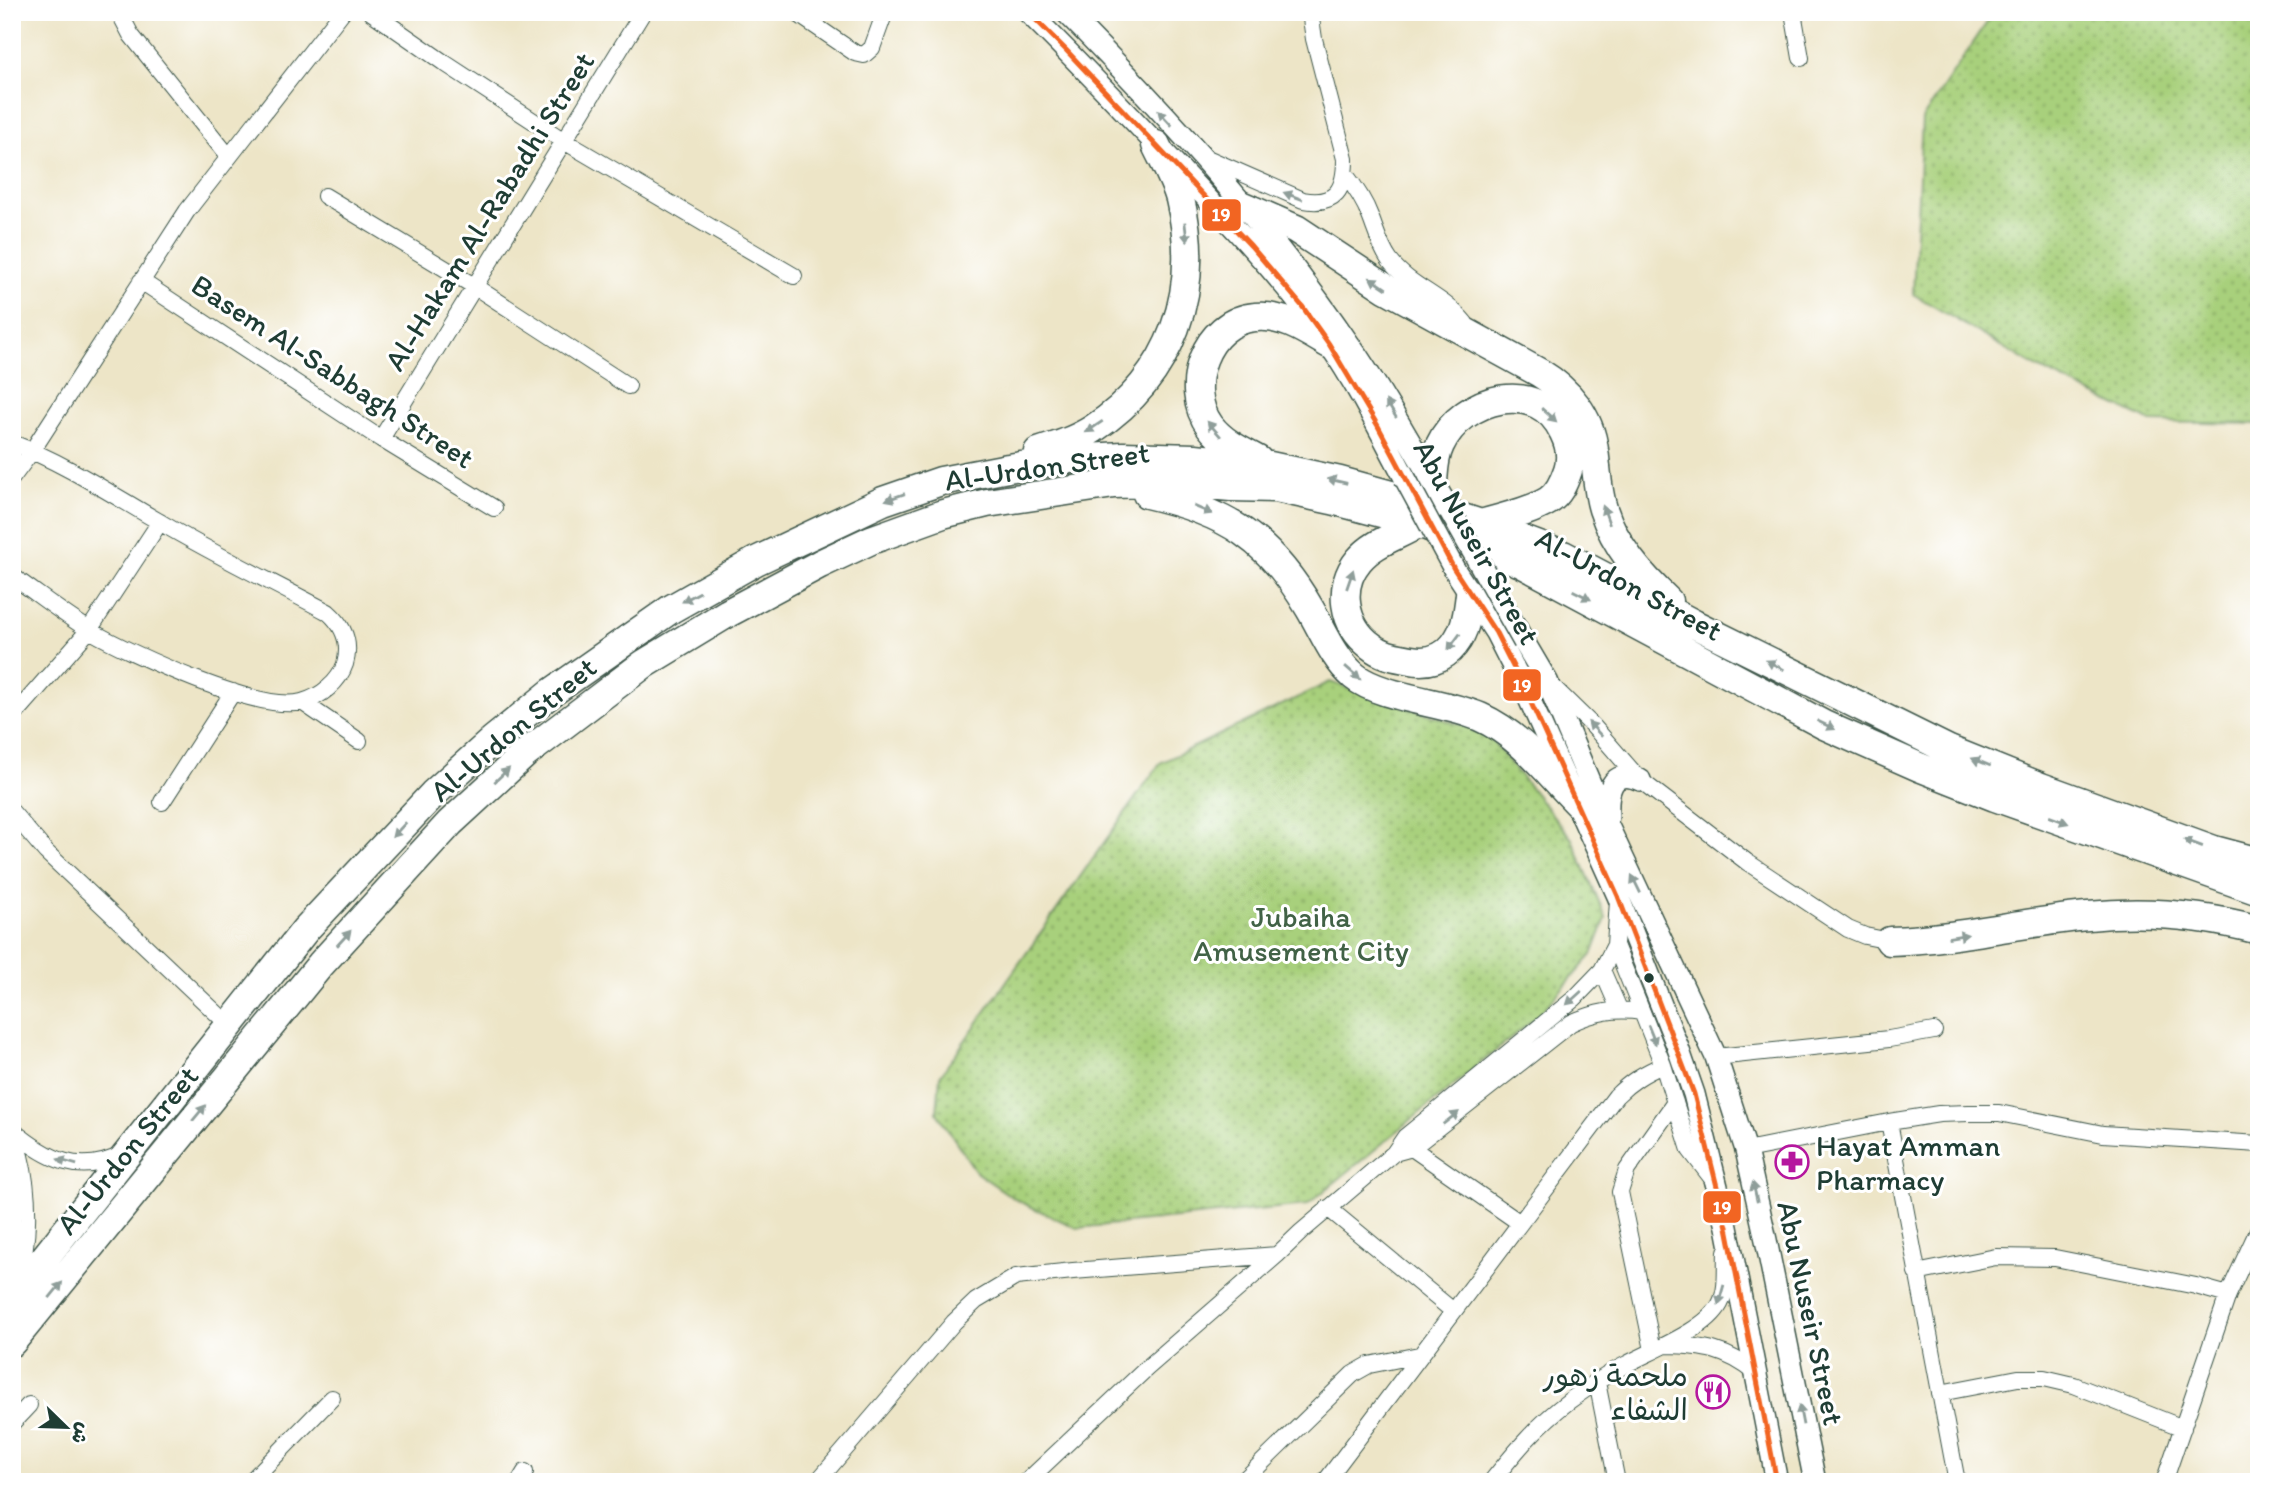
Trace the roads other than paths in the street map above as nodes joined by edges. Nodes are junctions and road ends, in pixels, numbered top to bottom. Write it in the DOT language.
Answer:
graph roads {
  1 [pos="120,12"];
  2 [pos="342,12"];
  3 [pos="371,12"];
  4 [pos="643,12"];
  5 [pos="795,12"];
  6 [pos="885,12"];
  7 [pos="1028,12"];
  8 [pos="1066,12"];
  9 [pos="1310,12"];
  10 [pos="1793,12"];
  11 [pos="1801,58"];
  12 [pos="564,142"];
  13 [pos="1156,145"];
  14 [pos="1199,154"];
  15 [pos="229,157"];
  16 [pos="1345,174"];
  17 [pos="325,196"];
  18 [pos="1243,205"];
  19 [pos="794,276"];
  20 [pos="141,281"];
  21 [pos="474,286"];
  22 [pos="1476,338"];
  23 [pos="1329,344"];
  24 [pos="628,386"];
  25 [pos="382,439"];
  26 [pos="12,443"];
  27 [pos="32,451"];
  28 [pos="1270,466"];
  29 [pos="1008,468"];
  30 [pos="12,478"];
  31 [pos="1419,480"];
  32 [pos="1114,484"];
  33 [pos="494,508"];
  34 [pos="160,522"];
  35 [pos="1419,523"];
  36 [pos="1481,524"];
  37 [pos="12,576"];
  38 [pos="1470,594"];
  39 [pos="1694,624"];
  40 [pos="89,630"];
  41 [pos="1547,681"];
  42 [pos="233,692"];
  43 [pos="302,702"];
  44 [pos="19,710"];
  45 [pos="359,741"];
  46 [pos="1640,780"];
  47 [pos="162,802"];
  48 [pos="1578,804"];
  49 [pos="12,812"];
  50 [pos="1608,826"];
  51 [pos="2259,862"];
  52 [pos="2259,891"];
  53 [pos="1618,896"];
  54 [pos="2259,930"];
  55 [pos="1890,941"];
  56 [pos="1615,945"];
  57 [pos="1602,971"];
  58 [pos="1619,1009"];
  59 [pos="1642,1012"];
  60 [pos="230,1026"];
  61 [pos="1934,1031"];
  62 [pos="1716,1057"];
  63 [pos="1664,1065"];
  64 [pos="1675,1102"];
  65 [pos="1888,1122"];
  66 [pos="15,1139"];
  67 [pos="1409,1143"];
  68 [pos="2259,1143"];
  69 [pos="1746,1150"];
  70 [pos="128,1152"];
  71 [pos="1716,1183"];
  72 [pos="1328,1208"];
  73 [pos="1520,1223"];
  74 [pos="1727,1227"];
  75 [pos="2259,1228"];
  76 [pos="1277,1255"];
  77 [pos="1916,1273"];
  78 [pos="2228,1295"];
  79 [pos="12,1297"];
  80 [pos="1453,1311"];
  81 [pos="12,1342"];
  82 [pos="1659,1348"];
  83 [pos="1419,1355"];
  84 [pos="1756,1373"];
  85 [pos="1598,1382"];
  86 [pos="1940,1392"];
  87 [pos="332,1398"];
  88 [pos="29,1405"];
  89 [pos="12,1423"];
  90 [pos="2183,1428"];
  91 [pos="250,1482"];
  92 [pos="817,1482"];
  93 [pos="1026,1482"];
  94 [pos="1242,1482"];
  95 [pos="1325,1482"];
  96 [pos="1491,1482"];
  97 [pos="1617,1482"];
  98 [pos="1777,1482"];
  99 [pos="1815,1482"];
  100 [pos="1957,1482"];
  101 [pos="2164,1482"];
  1 -- 15 [label="street"];
  2 -- 15 [label="street"];
  3 -- 12 [label="street"];
  4 -- 12 [label="street, Al-Hakam Al-Rabadhi Street"];
  5 -- 6 [label="street"];
  7 -- 13 [label="main road, Abu Nuseir Street"];
  14 -- 8 [label="main road, Abu Nuseir Street, one-way"];
  9 -- 16 [label="street"];
  10 -- 11 [label="street"];
  12 -- 19 [label="street"];
  12 -- 21 [label="street, Al-Hakam Al-Rabadhi Street"];
  13 -- 23 [label="main road, Abu Nuseir Street"];
  13 -- 29 [label="highway, one-way"];
  16 -- 14 [label="street, one-way"];
  14 -- 18 [label="main road, Abu Nuseir Street"];
  15 -- 20 [label="street"];
  16 -- 22 [label="street"];
  17 -- 21 [label="street"];
  22 -- 18 [label="highway, one-way"];
  31 -- 18 [label="main road, Abu Nuseir Street, one-way"];
  20 -- 25 [label="street, Basem Al-Sabbagh Street"];
  20 -- 27 [label="street"];
  21 -- 24 [label="street"];
  21 -- 25 [label="street, Al-Hakam Al-Rabadhi Street"];
  39 -- 22 [label="highway, one-way"];
  28 -- 23 [label="highway, one-way"];
  23 -- 31 [label="main road, Abu Nuseir Street"];
  25 -- 33 [label="street, Basem Al-Sabbagh Street"];
  26 -- 27 [label="street"];
  27 -- 30 [label="street"];
  27 -- 34 [label="street"];
  28 -- 29 [label="highway, Al-Urdon Street"];
  36 -- 28 [label="highway, Al-Urdon Street, one-way"];
  29 -- 60 [label="highway, Al-Urdon Street, one-way"];
  31 -- 36 [label="highway, one-way"];
  31 -- 38 [label="main road, Abu Nuseir Street, bridge"];
  31 -- 41 [label="main road, Abu Nuseir Street, bridge"];
  32 -- 35 [label="highway, Al-Urdon Street"];
  32 -- 48 [label="highway, one-way"];
  81 -- 32 [label="highway, Al-Urdon Street, one-way"];
  34 -- 40 [label="street"];
  34 -- 43 [label="street"];
  38 -- 35 [label="highway, one-way"];
  35 -- 52 [label="highway, Al-Urdon Street, one-way"];
  36 -- 39 [label="highway, Al-Urdon Street"];
  37 -- 40 [label="street"];
  38 -- 48 [label="main road, Abu Nuseir Street"];
  51 -- 39 [label="highway, Al-Urdon Street, one-way"];
  40 -- 42 [label="street"];
  40 -- 44 [label="street"];
  46 -- 41 [label="street, one-way"];
  41 -- 50 [label="main road, Abu Nuseir Street"];
  42 -- 43 [label="street"];
  42 -- 47 [label="street"];
  43 -- 45 [label="street"];
  46 -- 50 [label="main road"];
  46 -- 55 [label="street"];
  48 -- 53 [label="main road, Abu Nuseir Street"];
  49 -- 60 [label="street"];
  62 -- 50 [label="main road, Abu Nuseir Street, one-way"];
  53 -- 56 [label="street"];
  53 -- 71 [label="main road, Abu Nuseir Street"];
  55 -- 54 [label="highway, one-way"];
  56 -- 57 [label="street"];
  56 -- 59 [label="street"];
  57 -- 58 [label="street"];
  57 -- 67 [label="street, one-way"];
  58 -- 59 [label="street"];
  67 -- 58 [label="street, one-way"];
  59 -- 63 [label="street, one-way"];
  60 -- 70 [label="highway, Al-Urdon Street"];
  61 -- 62 [label="street"];
  62 -- 69 [label="main road, Abu Nuseir Street"];
  63 -- 64 [label="street"];
  63 -- 73 [label="street"];
  64 -- 71 [label="street"];
  64 -- 82 [label="street"];
  65 -- 68 [label="street"];
  65 -- 69 [label="street"];
  65 -- 77 [label="street"];
  70 -- 66 [label="street, one-way"];
  66 -- 79 [label="street"];
  67 -- 72 [label="street"];
  67 -- 73 [label="street"];
  99 -- 69 [label="main road, Abu Nuseir Street, one-way"];
  70 -- 79 [label="highway, Al-Urdon Street"];
  71 -- 74 [label="main road, Abu Nuseir Street"];
  72 -- 76 [label="street"];
  72 -- 80 [label="street"];
  73 -- 80 [label="street"];
  74 -- 82 [label="street, one-way"];
  74 -- 84 [label="main road, Abu Nuseir Street"];
  75 -- 78 [label="street"];
  76 -- 92 [label="street"];
  76 -- 93 [label="street"];
  77 -- 78 [label="street"];
  77 -- 86 [label="street"];
  78 -- 90 [label="street"];
  80 -- 83 [label="street"];
  82 -- 84 [label="street"];
  82 -- 85 [label="street"];
  83 -- 94 [label="street"];
  83 -- 95 [label="street"];
  84 -- 98 [label="main road, Abu Nuseir Street"];
  85 -- 96 [label="street"];
  85 -- 97 [label="street"];
  86 -- 90 [label="street"];
  86 -- 100 [label="street"];
  87 -- 91 [label="street"];
  88 -- 89 [label="street"];
  90 -- 101 [label="street"];
}
